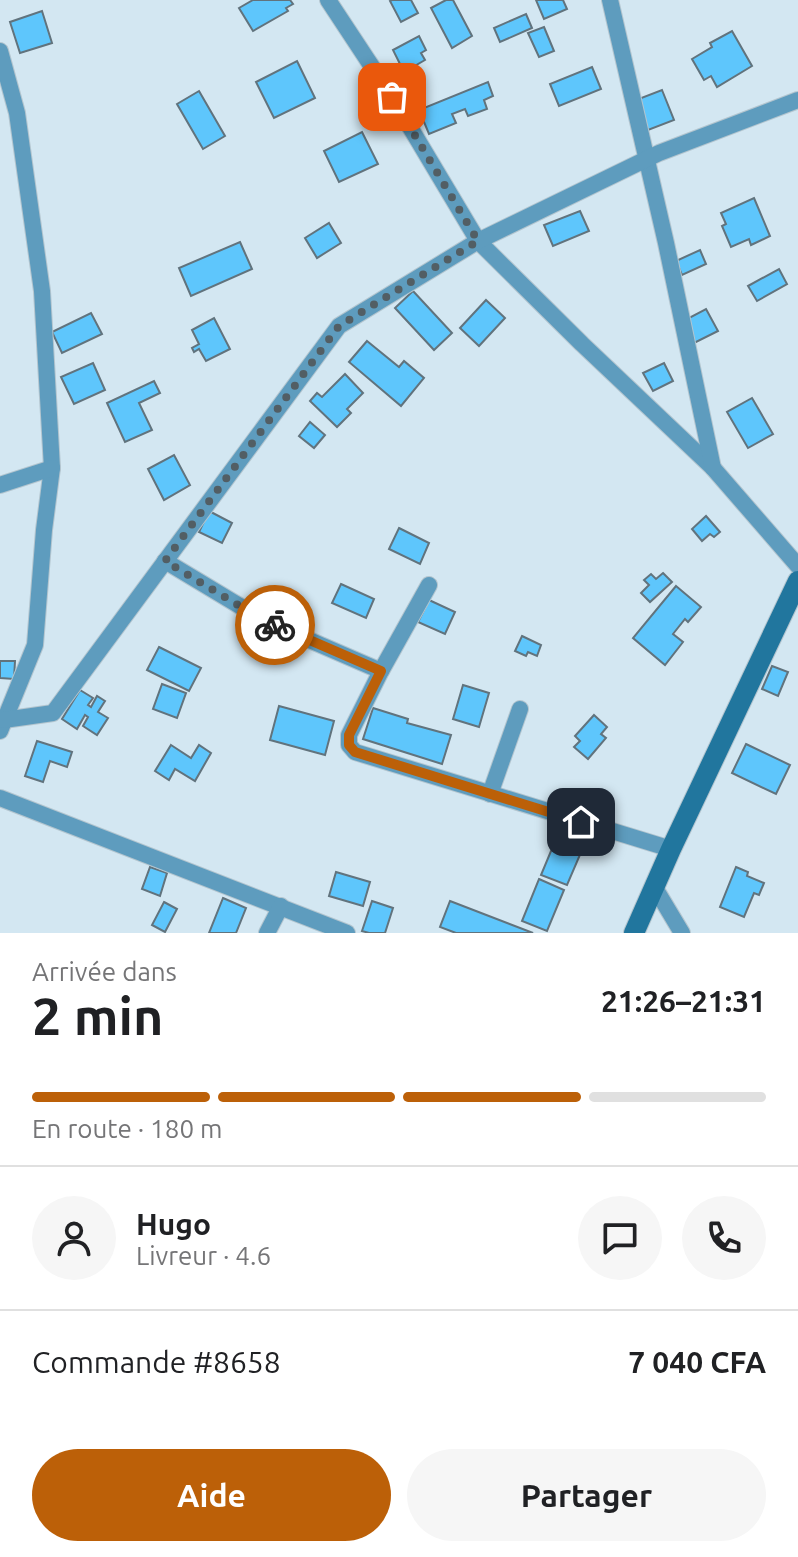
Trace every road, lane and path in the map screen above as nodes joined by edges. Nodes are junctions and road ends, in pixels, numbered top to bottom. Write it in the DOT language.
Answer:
graph roads {
  1 [pos="328,0"];
  2 [pos="610,0"];
  3 [pos="0,51"];
  4 [pos="798,100"];
  5 [pos="646,159"];
  6 [pos="478,241"];
  7 [pos="52,468"];
  8 [pos="713,468"];
  9 [pos="0,485"];
  10 [pos="165,561"];
  11 [pos="798,566"];
  12 [pos="798,581"];
  13 [pos="429,585"];
  14 [pos="381,671"];
  15 [pos="520,709"];
  16 [pos="2,726"];
  17 [pos="490,794"];
  18 [pos="0,798"];
  19 [pos="671,849"];
  20 [pos="655,888"];
  21 [pos="281,906"];
  22 [pos="267,933"];
  23 [pos="347,933"];
  24 [pos="634,933"];
  25 [pos="682,933"];
  1 -- 6 [label="street"];
  2 -- 5 [label="street"];
  3 -- 7 [label="street"];
  4 -- 5 [label="street"];
  5 -- 6 [label="street"];
  5 -- 8 [label="street"];
  6 -- 8 [label="street"];
  6 -- 10 [label="street"];
  7 -- 9 [label="street"];
  7 -- 16 [label="street"];
  8 -- 11 [label="street"];
  10 -- 14 [label="street"];
  10 -- 16 [label="street"];
  12 -- 19 [label="main road"];
  13 -- 14 [label="street"];
  14 -- 17 [label="street"];
  15 -- 17 [label="street"];
  17 -- 19 [label="street"];
  18 -- 21 [label="street"];
  19 -- 20 [label="main road"];
  20 -- 24 [label="main road"];
  20 -- 25 [label="street"];
  21 -- 22 [label="street"];
  21 -- 23 [label="street"];
}
